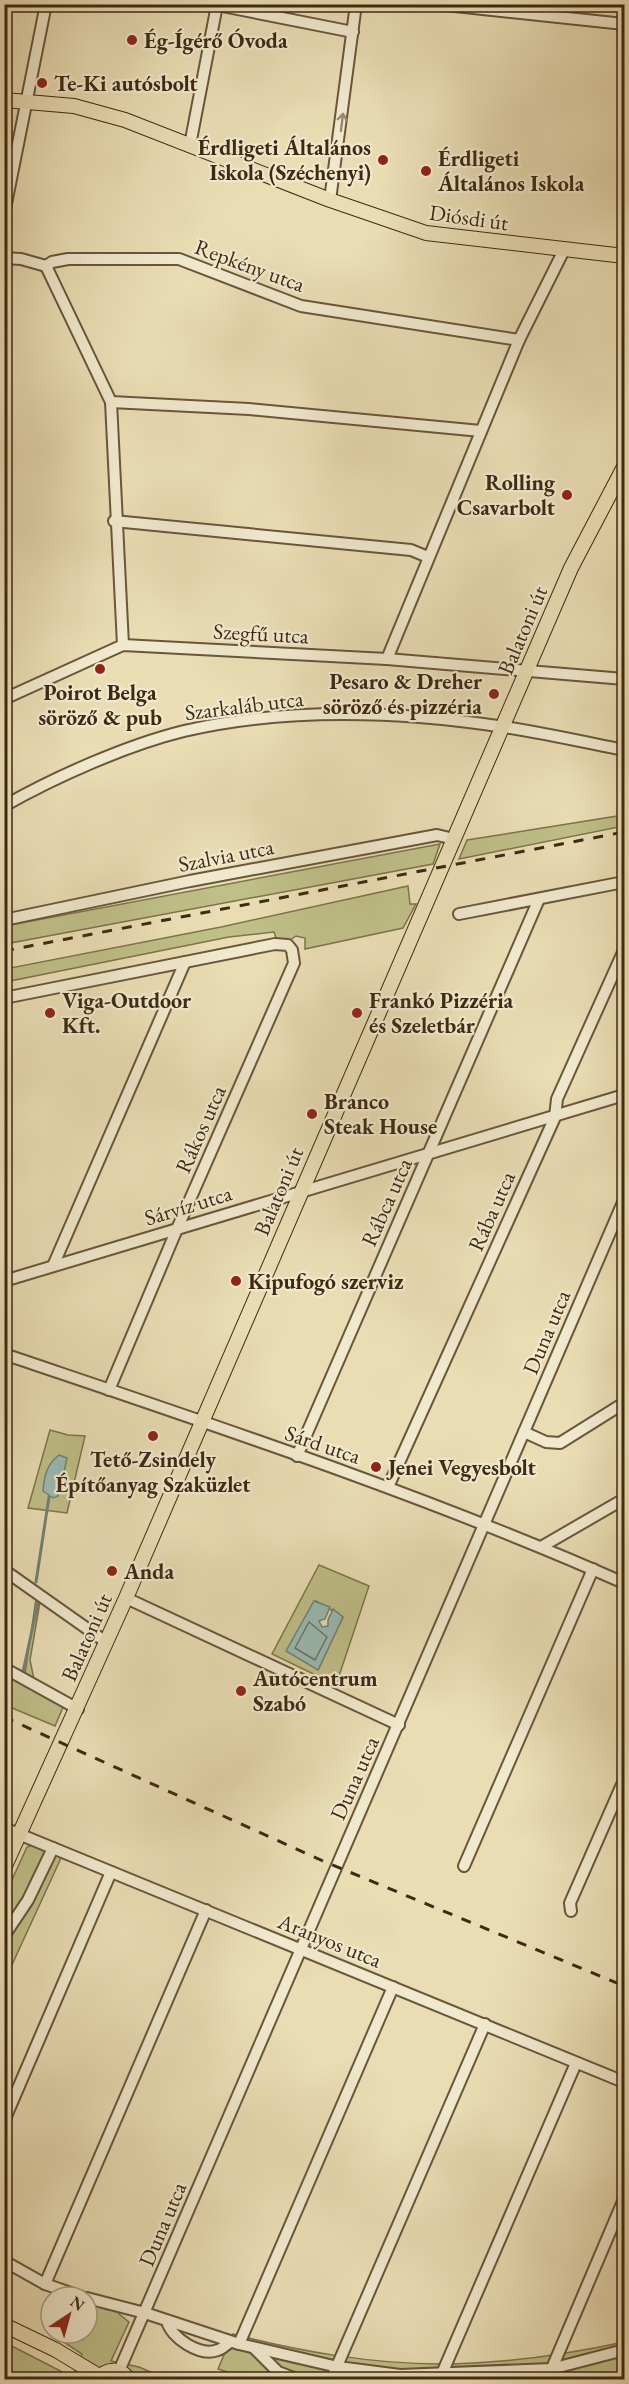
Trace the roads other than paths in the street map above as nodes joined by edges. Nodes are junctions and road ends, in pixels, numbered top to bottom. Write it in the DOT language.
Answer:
graph roads {
  1 [pos="46,4"];
  2 [pos="356,4"];
  3 [pos="436,4"];
  4 [pos="215,5"];
  5 [pos="624,24"];
  6 [pos="353,32"];
  7 [pos="4,100"];
  8 [pos="26,100"];
  9 [pos="190,145"];
  10 [pos="330,200"];
  11 [pos="4,214"];
  12 [pos="564,250"];
  13 [pos="624,256"];
  14 [pos="4,258"];
  15 [pos="46,266"];
  16 [pos="519,340"];
  17 [pos="111,402"];
  18 [pos="481,431"];
  19 [pos="624,467"];
  20 [pos="114,521"];
  21 [pos="428,556"];
  22 [pos="123,645"];
  23 [pos="387,659"];
  24 [pos="528,672"];
  25 [pos="624,680"];
  26 [pos="4,699"];
  27 [pos="503,727"];
  28 [pos="624,750"];
  29 [pos="4,806"];
  30 [pos="454,839"];
  31 [pos="624,882"];
  32 [pos="539,899"];
  33 [pos="459,914"];
  34 [pos="4,920"];
  35 [pos="624,950"];
  36 [pos="185,962"];
  37 [pos="4,998"];
  38 [pos="624,1095"];
  39 [pos="555,1116"];
  40 [pos="428,1156"];
  41 [pos="300,1193"];
  42 [pos="624,1204"];
  43 [pos="177,1229"];
  44 [pos="53,1266"];
  45 [pos="4,1281"];
  46 [pos="4,1354"];
  47 [pos="109,1390"];
  48 [pos="624,1403"];
  49 [pos="202,1422"];
  50 [pos="524,1432"];
  51 [pos="297,1456"];
  52 [pos="388,1487"];
  53 [pos="624,1499"];
  54 [pos="483,1523"];
  55 [pos="541,1548"];
  56 [pos="593,1569"];
  57 [pos="4,1570"];
  58 [pos="624,1583"];
  59 [pos="126,1598"];
  60 [pos="106,1642"];
  61 [pos="4,1668"];
  62 [pos="78,1708"];
  63 [pos="399,1725"];
  64 [pos="624,1779"];
  65 [pos="4,1828"];
  66 [pos="21,1834"];
  67 [pos="53,1848"];
  68 [pos="464,1866"];
  69 [pos="4,1868"];
  70 [pos="111,1872"];
  71 [pos="206,1910"];
  72 [pos="571,1911"];
  73 [pos="4,1936"];
  74 [pos="301,1949"];
  75 [pos="393,1987"];
  76 [pos="485,2024"];
  77 [pos="576,2063"];
  78 [pos="624,2082"];
  79 [pos="4,2121"];
  80 [pos="624,2199"];
  81 [pos="4,2261"];
  82 [pos="45,2284"];
  83 [pos="48,2285"];
  84 [pos="99,2301"];
  85 [pos="145,2313"];
  86 [pos="4,2325"];
  87 [pos="234,2343"];
  88 [pos="253,2348"];
  89 [pos="624,2350"];
  90 [pos="338,2367"];
  91 [pos="549,2374"];
  92 [pos="124,2375"];
  93 [pos="441,2376"];
  94 [pos="98,2378"];
  95 [pos="298,2379"];
  96 [pos="331,2379"];
  1 -- 8 [label="street"];
  2 -- 6 [label="street"];
  3 -- 5 [label="street"];
  4 -- 6 [label="street"];
  4 -- 9 [label="street"];
  10 -- 6 [label="street, one-way"];
  7 -- 8 [label="main road, Diósdi út"];
  8 -- 9 [label="main road, Diósdi út"];
  8 -- 11 [label="street"];
  9 -- 10 [label="main road, Diósdi út"];
  10 -- 12 [label="main road, Diósdi út"];
  12 -- 13 [label="main road, Diósdi út"];
  12 -- 16 [label="street"];
  14 -- 15 [label="street, Repkény utca"];
  15 -- 16 [label="street, Repkény utca"];
  15 -- 17 [label="street"];
  16 -- 18 [label="street"];
  17 -- 18 [label="street"];
  17 -- 20 [label="street"];
  18 -- 21 [label="street"];
  19 -- 24 [label="main road, Balatoni út"];
  20 -- 21 [label="street"];
  20 -- 22 [label="street"];
  21 -- 23 [label="street"];
  22 -- 23 [label="street, Szegfű utca"];
  22 -- 26 [label="street, Szegfű utca"];
  23 -- 24 [label="street, Szegfű utca"];
  24 -- 25 [label="street, Szegfű utca"];
  24 -- 27 [label="main road, Balatoni út"];
  27 -- 28 [label="street, Szarkaláb utca"];
  27 -- 29 [label="street, Szarkaláb utca"];
  27 -- 30 [label="main road, Balatoni út"];
  30 -- 34 [label="street, Szalvia utca"];
  30 -- 41 [label="main road, Balatoni út"];
  31 -- 32 [label="street"];
  32 -- 33 [label="street"];
  32 -- 40 [label="street, Rábca utca"];
  35 -- 39 [label="street, Rába utca"];
  36 -- 37 [label="street"];
  36 -- 43 [label="street, Rákos utca"];
  36 -- 44 [label="street"];
  38 -- 39 [label="street, Sárvíz utca"];
  39 -- 40 [label="street, Sárvíz utca"];
  39 -- 52 [label="street, Rába utca"];
  40 -- 41 [label="street, Sárvíz utca"];
  40 -- 51 [label="street, Rábca utca"];
  41 -- 43 [label="street, Sárvíz utca"];
  41 -- 49 [label="main road, Balatoni út"];
  42 -- 50 [label="street, Duna utca"];
  43 -- 44 [label="street, Sárvíz utca"];
  43 -- 47 [label="street, Rákos utca"];
  44 -- 45 [label="street, Sárvíz utca"];
  46 -- 47 [label="street, Sárd utca"];
  47 -- 49 [label="street, Sárd utca"];
  48 -- 50 [label="street"];
  49 -- 51 [label="street, Sárd utca"];
  49 -- 59 [label="main road, Balatoni út"];
  50 -- 54 [label="street, Duna utca"];
  51 -- 52 [label="street, Sárd utca"];
  52 -- 54 [label="street, Sárd utca"];
  53 -- 55 [label="street"];
  54 -- 55 [label="street, Sárd utca"];
  54 -- 63 [label="street, Duna utca"];
  55 -- 56 [label="street, Sárd utca"];
  56 -- 58 [label="street, Sárd utca"];
  56 -- 68 [label="street"];
  57 -- 60 [label="street"];
  59 -- 60 [label="main road, Balatoni út"];
  59 -- 63 [label="street"];
  60 -- 62 [label="main road, Balatoni út"];
  61 -- 62 [label="street"];
  62 -- 66 [label="main road, Balatoni út"];
  63 -- 74 [label="street, Duna utca"];
  64 -- 72 [label="street"];
  65 -- 66 [label="street, Aranyos utca"];
  66 -- 67 [label="street, Aranyos utca"];
  66 -- 69 [label="main road, Balatoni út"];
  67 -- 70 [label="street, Aranyos utca"];
  67 -- 73 [label="street"];
  70 -- 71 [label="street, Aranyos utca"];
  70 -- 79 [label="street"];
  71 -- 74 [label="street, Aranyos utca"];
  71 -- 82 [label="street"];
  74 -- 75 [label="street, Aranyos utca"];
  74 -- 85 [label="street, Duna utca"];
  75 -- 76 [label="street, Aranyos utca"];
  75 -- 87 [label="street"];
  76 -- 77 [label="street, Aranyos utca"];
  76 -- 90 [label="street"];
  77 -- 78 [label="street, Aranyos utca"];
  77 -- 93 [label="street"];
  80 -- 91 [label="street"];
  81 -- 82 [label="street"];
  82 -- 83 [label="street"];
  84 -- 85 [label="street"];
  85 -- 87 [label="street"];
  85 -- 92 [label="street, Duna utca"];
  86 -- 94 [label="main road"];
  87 -- 88 [label="street"];
  88 -- 90 [label="street"];
  88 -- 95 [label="street"];
  89 -- 91 [label="street"];
  90 -- 93 [label="street"];
  90 -- 96 [label="street"];
  91 -- 93 [label="street"];
  92 -- 94 [label="main road"];
}
